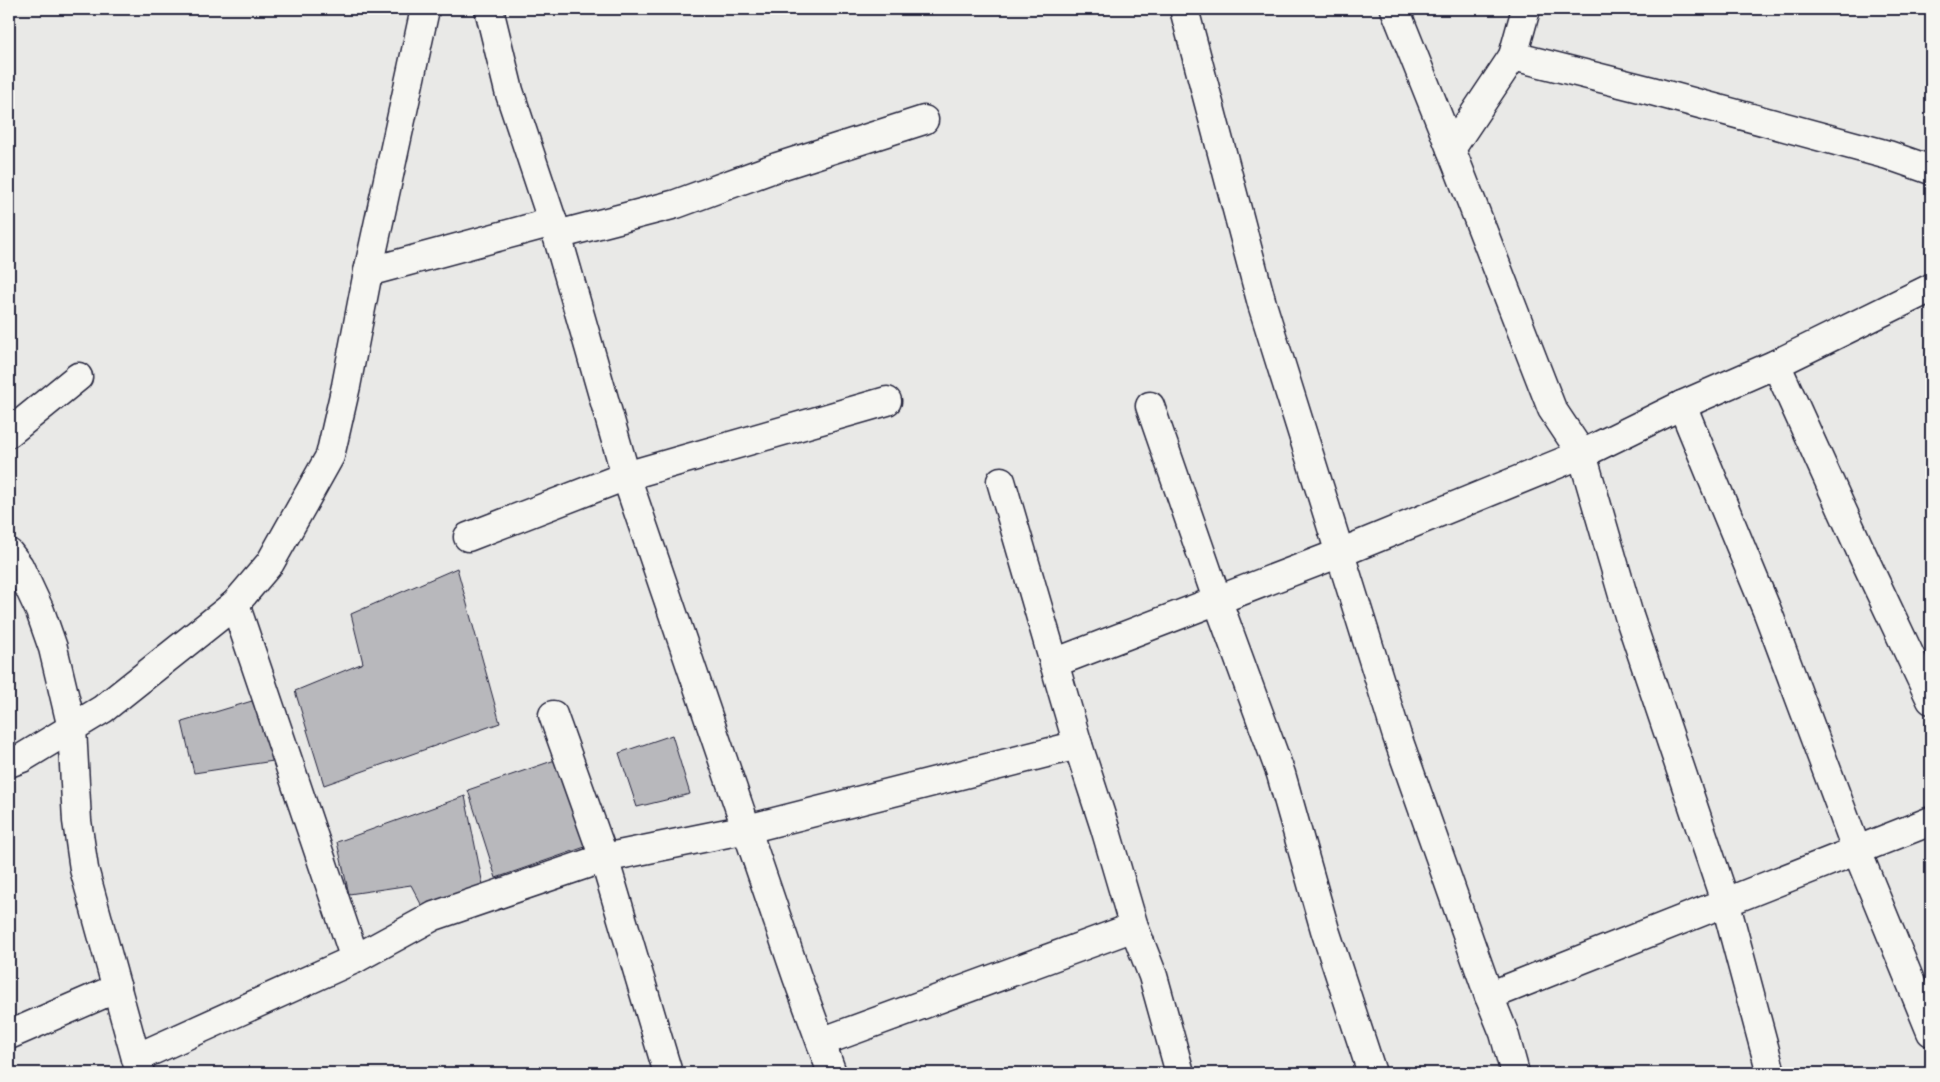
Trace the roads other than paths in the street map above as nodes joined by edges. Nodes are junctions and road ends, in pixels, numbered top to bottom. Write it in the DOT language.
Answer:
graph roads {
  1 [pos="425,9"];
  2 [pos="1184,9"];
  3 [pos="1395,9"];
  4 [pos="1526,9"];
  5 [pos="493,10"];
  6 [pos="1513,56"];
  7 [pos="924,120"];
  8 [pos="1451,149"];
  9 [pos="1931,170"];
  10 [pos="555,228"];
  11 [pos="368,272"];
  12 [pos="1931,288"];
  13 [pos="1776,364"];
  14 [pos="78,377"];
  15 [pos="887,401"];
  16 [pos="1682,405"];
  17 [pos="1150,406"];
  18 [pos="9,433"];
  19 [pos="1582,454"];
  20 [pos="626,476"];
  21 [pos="1001,481"];
  22 [pos="468,537"];
  23 [pos="9,553"];
  24 [pos="1340,553"];
  25 [pos="1217,599"];
  26 [pos="235,604"];
  27 [pos="1054,663"];
  28 [pos="1931,700"];
  29 [pos="553,715"];
  30 [pos="72,728"];
  31 [pos="1078,746"];
  32 [pos="9,763"];
  33 [pos="1931,821"];
  34 [pos="747,829"];
  35 [pos="1856,851"];
  36 [pos="604,858"];
  37 [pos="1725,901"];
  38 [pos="1134,927"];
  39 [pos="355,959"];
  40 [pos="117,988"];
  41 [pos="1489,996"];
  42 [pos="1931,1032"];
  43 [pos="9,1034"];
  44 [pos="821,1042"];
  45 [pos="138,1066"];
  46 [pos="668,1073"];
  47 [pos="832,1073"];
  48 [pos="1180,1073"];
  49 [pos="1372,1073"];
  50 [pos="1515,1073"];
  51 [pos="1771,1073"];
  1 -- 11 [label="street"];
  2 -- 24 [label="street"];
  3 -- 8 [label="street"];
  4 -- 6 [label="street"];
  5 -- 10 [label="street"];
  6 -- 8 [label="street"];
  6 -- 9 [label="street"];
  7 -- 10 [label="street"];
  8 -- 19 [label="street"];
  10 -- 11 [label="street"];
  10 -- 20 [label="street"];
  11 -- 26 [label="street"];
  12 -- 13 [label="street"];
  13 -- 16 [label="street"];
  13 -- 28 [label="street"];
  14 -- 18 [label="street"];
  15 -- 20 [label="street"];
  16 -- 19 [label="street"];
  16 -- 35 [label="street"];
  17 -- 25 [label="street"];
  19 -- 24 [label="street"];
  19 -- 37 [label="street"];
  20 -- 22 [label="street"];
  20 -- 34 [label="street"];
  21 -- 27 [label="street"];
  23 -- 30 [label="street"];
  24 -- 25 [label="street"];
  24 -- 41 [label="street"];
  25 -- 27 [label="street"];
  25 -- 49 [label="street"];
  26 -- 30 [label="street"];
  26 -- 39 [label="street"];
  27 -- 31 [label="street"];
  29 -- 36 [label="street"];
  30 -- 32 [label="street"];
  30 -- 40 [label="street"];
  31 -- 34 [label="street"];
  31 -- 38 [label="street"];
  33 -- 35 [label="street"];
  34 -- 36 [label="street"];
  34 -- 44 [label="street"];
  35 -- 37 [label="street"];
  35 -- 42 [label="street"];
  36 -- 39 [label="street"];
  36 -- 46 [label="street"];
  37 -- 41 [label="street"];
  37 -- 51 [label="street"];
  38 -- 44 [label="street"];
  38 -- 48 [label="street"];
  39 -- 45 [label="street"];
  40 -- 43 [label="street"];
  40 -- 45 [label="street"];
  41 -- 50 [label="street"];
  44 -- 47 [label="street"];
}
